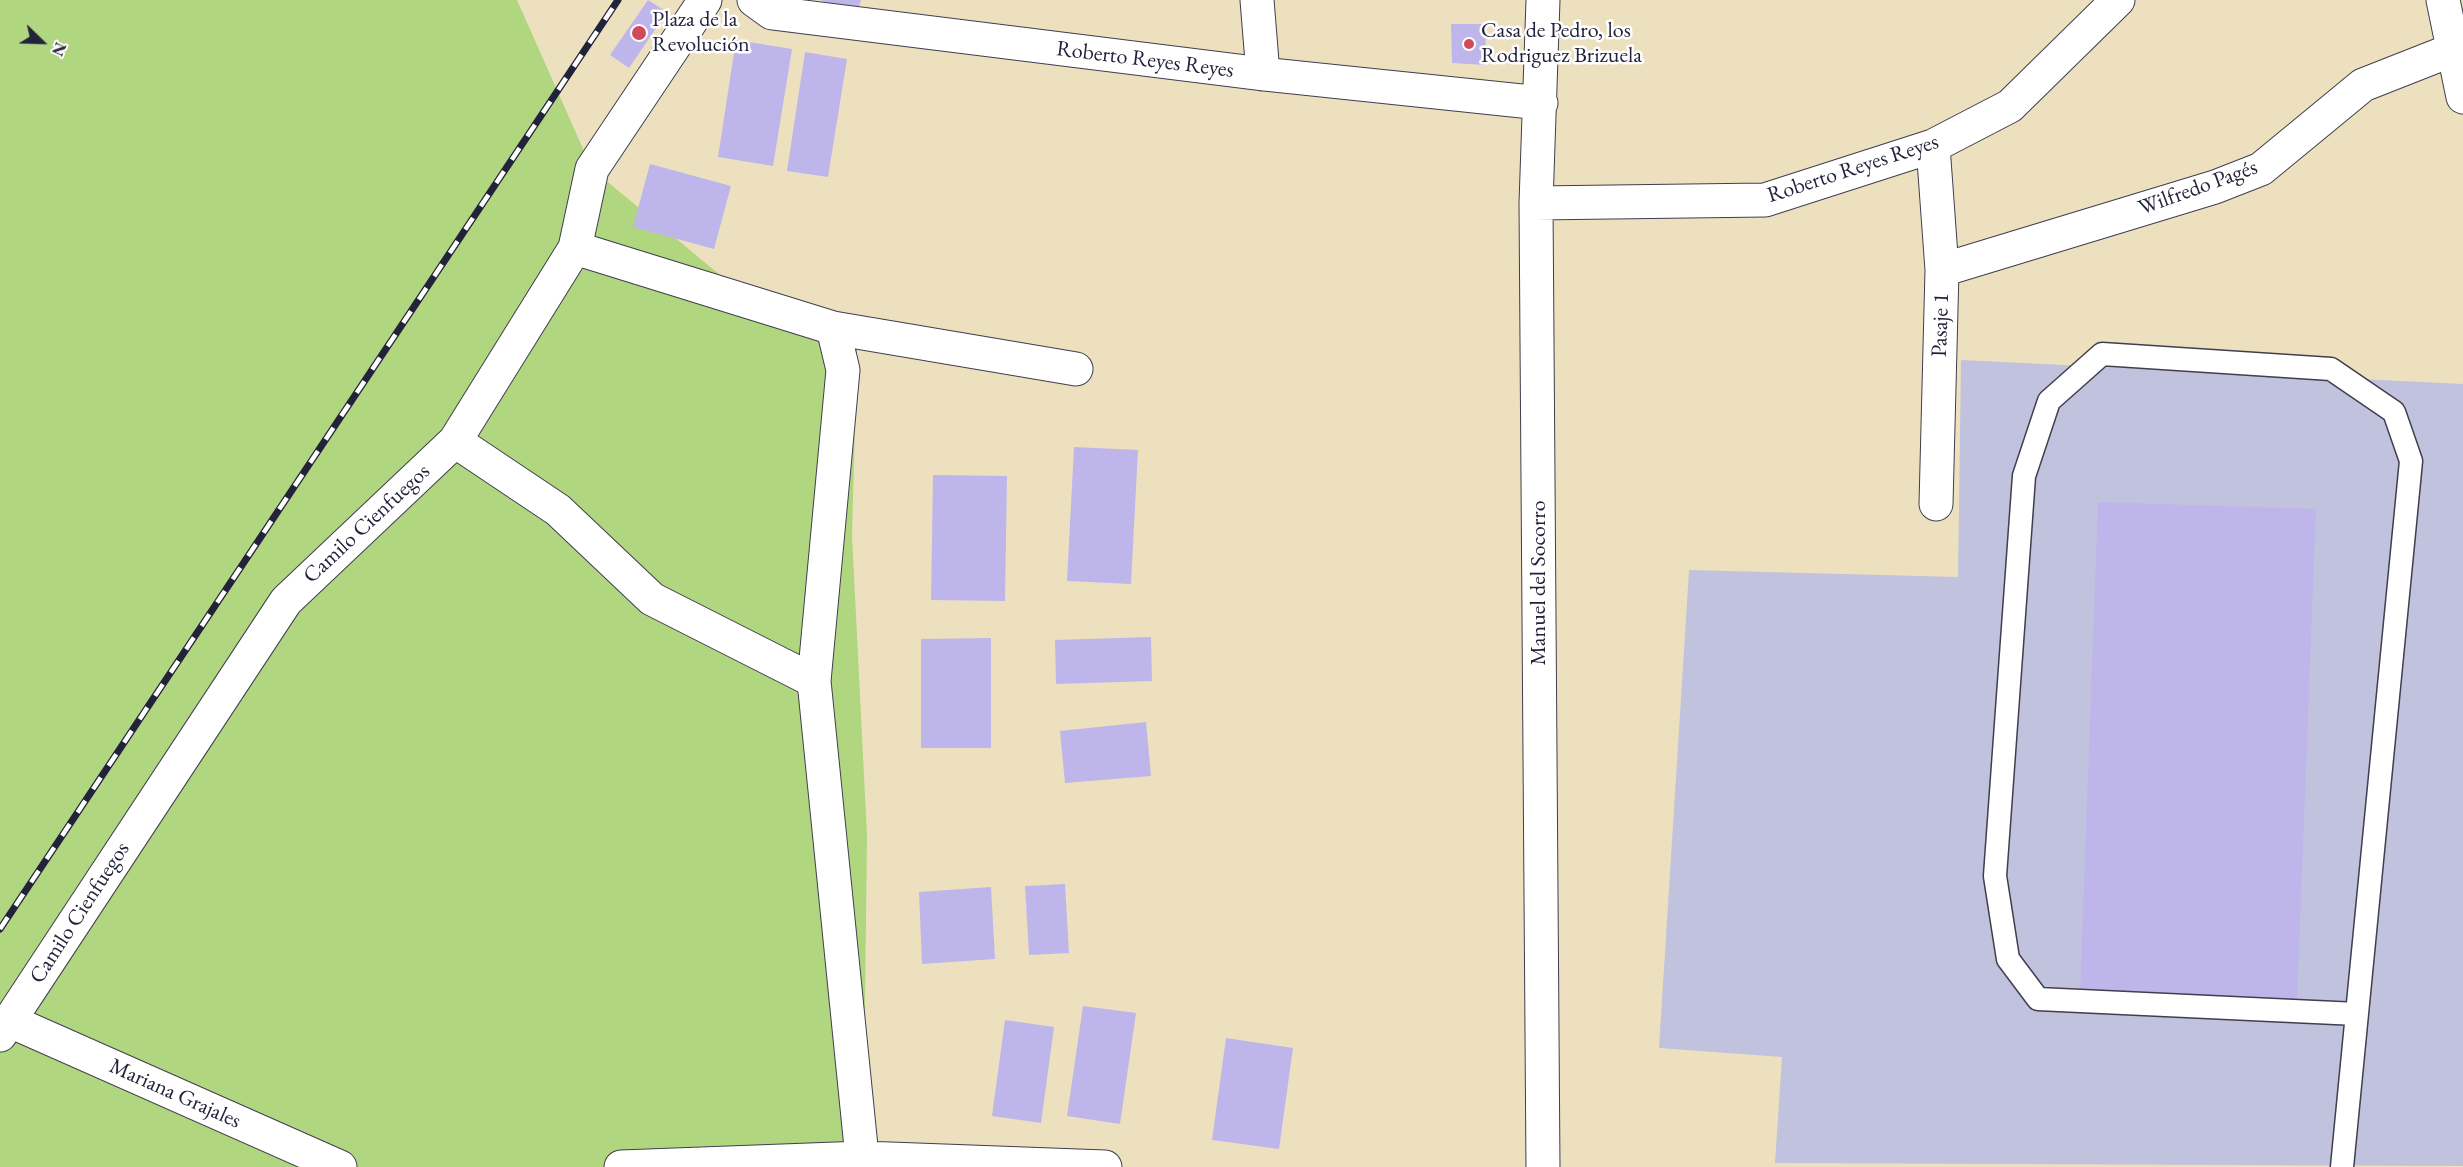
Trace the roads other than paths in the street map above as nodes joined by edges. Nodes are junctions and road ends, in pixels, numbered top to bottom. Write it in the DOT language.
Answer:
graph roads {
  1 [pos="705,0"];
  2 [pos="754,0"];
  3 [pos="1257,0"];
  4 [pos="1543,0"];
  5 [pos="2118,0"];
  6 [pos="2443,0"];
  7 [pos="2457,51"];
  8 [pos="1263,75"];
  9 [pos="2463,97"];
  10 [pos="1541,103"];
  11 [pos="1933,146"];
  12 [pos="1536,203"];
  13 [pos="575,248"];
  14 [pos="1942,270"];
  15 [pos="833,328"];
  16 [pos="1076,369"];
  17 [pos="455,441"];
  18 [pos="1936,504"];
  19 [pos="814,681"];
  20 [pos="2357,1014"];
  21 [pos="5,1028"];
  22 [pos="863,1162"];
  23 [pos="340,1167"];
  24 [pos="621,1167"];
  25 [pos="1105,1167"];
  26 [pos="1543,1167"];
  27 [pos="2342,1167"];
  1 -- 13 [label="street, Camilo Cienfuegos"];
  2 -- 8 [label="street, Roberto Reyes Reyes"];
  3 -- 8 [label="street"];
  4 -- 10 [label="street, Manuel del Socorro"];
  5 -- 11 [label="street, Roberto Reyes Reyes"];
  6 -- 7 [label="street"];
  7 -- 9 [label="street"];
  7 -- 14 [label="street, Wilfredo Pagés"];
  8 -- 10 [label="street, Roberto Reyes Reyes"];
  10 -- 12 [label="street, Manuel del Socorro"];
  11 -- 12 [label="street, Roberto Reyes Reyes"];
  11 -- 14 [label="street, Pasaje 1"];
  12 -- 26 [label="street, Manuel del Socorro"];
  13 -- 15 [label="street"];
  13 -- 17 [label="street, Camilo Cienfuegos"];
  14 -- 18 [label="street, Pasaje 1"];
  15 -- 16 [label="street"];
  15 -- 19 [label="street"];
  17 -- 19 [label="street"];
  17 -- 21 [label="street, Camilo Cienfuegos"];
  19 -- 22 [label="street"];
  20 -- 20 [label="lane"];
  20 -- 27 [label="lane"];
  21 -- 23 [label="street, Mariana Grajales"];
  22 -- 24 [label="street"];
  22 -- 25 [label="street"];
}
